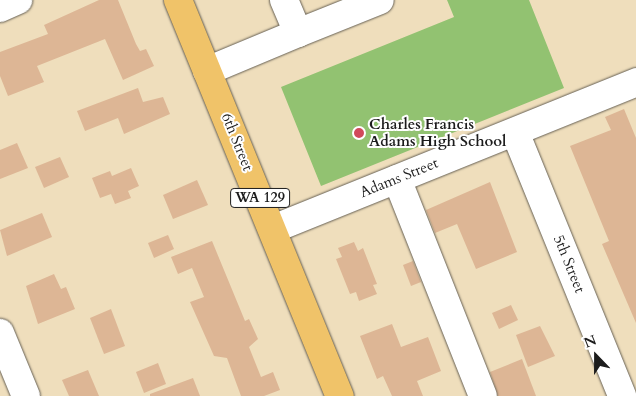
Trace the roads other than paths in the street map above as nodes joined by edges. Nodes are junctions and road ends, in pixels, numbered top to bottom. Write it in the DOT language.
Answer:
graph roads {
  1 [pos="18,0"];
  2 [pos="178,0"];
  3 [pos="284,0"];
  4 [pos="380,0"];
  5 [pos="0,8"];
  6 [pos="298,33"];
  7 [pos="207,70"];
  8 [pos="636,83"];
  9 [pos="515,132"];
  10 [pos="397,179"];
  11 [pos="273,229"];
  12 [pos="0,333"];
  13 [pos="26,396"];
  14 [pos="340,396"];
  15 [pos="484,396"];
  16 [pos="622,396"];
  1 -- 5 [label="street"];
  2 -- 7 [label="main road, 6th Street / WA 129"];
  3 -- 6 [label="street"];
  4 -- 6 [label="street"];
  6 -- 7 [label="street"];
  7 -- 11 [label="main road, 6th Street / WA 129"];
  8 -- 9 [label="street, Adams Street"];
  9 -- 10 [label="street, Adams Street"];
  9 -- 16 [label="street, 5th Street"];
  10 -- 11 [label="street, Adams Street"];
  10 -- 15 [label="street"];
  11 -- 14 [label="main road, 6th Street / WA 129"];
  12 -- 13 [label="street"];
}
